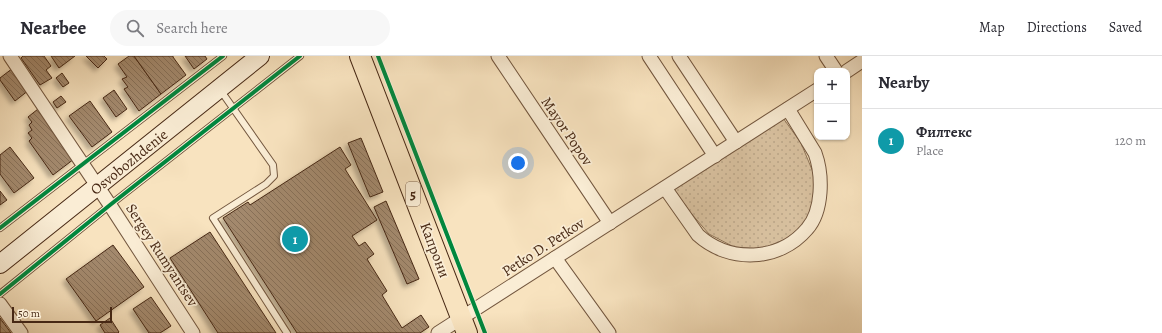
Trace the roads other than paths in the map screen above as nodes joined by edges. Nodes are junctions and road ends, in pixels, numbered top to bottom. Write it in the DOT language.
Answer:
graph roads {
  1 [pos="10,56"];
  2 [pos="223,56"];
  3 [pos="300,56"];
  4 [pos="360,56"];
  5 [pos="498,56"];
  6 [pos="649,56"];
  7 [pos="679,56"];
  8 [pos="826,56"];
  9 [pos="260,57"];
  10 [pos="862,61"];
  11 [pos="834,68"];
  12 [pos="850,69"];
  13 [pos="220,89"];
  14 [pos="814,92"];
  15 [pos="234,108"];
  16 [pos="788,109"];
  17 [pos="736,142"];
  18 [pos="715,156"];
  19 [pos="83,163"];
  20 [pos="98,186"];
  21 [pos="665,188"];
  22 [pos="110,205"];
  23 [pos="610,223"];
  24 [pos="0,228"];
  25 [pos="555,258"];
  26 [pos="0,264"];
  27 [pos="0,294"];
  28 [pos="0,304"];
  29 [pos="464,326"];
  30 [pos="20,333"];
  31 [pos="193,333"];
  32 [pos="287,333"];
  33 [pos="438,333"];
  34 [pos="609,333"];
  1 -- 19 [label="street, Sergey Rumyantsev"];
  2 -- 19 [label="lane"];
  3 -- 15 [label="lane"];
  4 -- 29 [label="main road, Капрони / 5"];
  5 -- 23 [label="street, Mayor Popov"];
  6 -- 18 [label="street"];
  7 -- 17 [label="street"];
  8 -- 11 [label="street"];
  9 -- 13 [label="main road, Osvobozhdenie"];
  10 -- 12 [label="street"];
  13 -- 15 [label="lane"];
  13 -- 20 [label="main road, Osvobozhdenie"];
  14 -- 16 [label="street, Petko D. Petkov"];
  15 -- 22 [label="lane"];
  15 -- 32 [label="lane"];
  16 -- 17 [label="street, Petko D. Petkov"];
  16 -- 21 [label="street"];
  17 -- 18 [label="street, Petko D. Petkov"];
  18 -- 21 [label="street, Petko D. Petkov"];
  19 -- 20 [label="street, Sergey Rumyantsev"];
  19 -- 24 [label="lane"];
  20 -- 22 [label="street, Sergey Rumyantsev"];
  20 -- 26 [label="main road, Osvobozhdenie"];
  21 -- 23 [label="street, Petko D. Petkov"];
  22 -- 27 [label="lane"];
  22 -- 31 [label="street, Sergey Rumyantsev"];
  23 -- 25 [label="street, Petko D. Petkov"];
  25 -- 29 [label="street, Petko D. Petkov"];
  25 -- 34 [label="street"];
  28 -- 30 [label="street"];
  29 -- 33 [label="street, Petko D. Petkov"];
}
